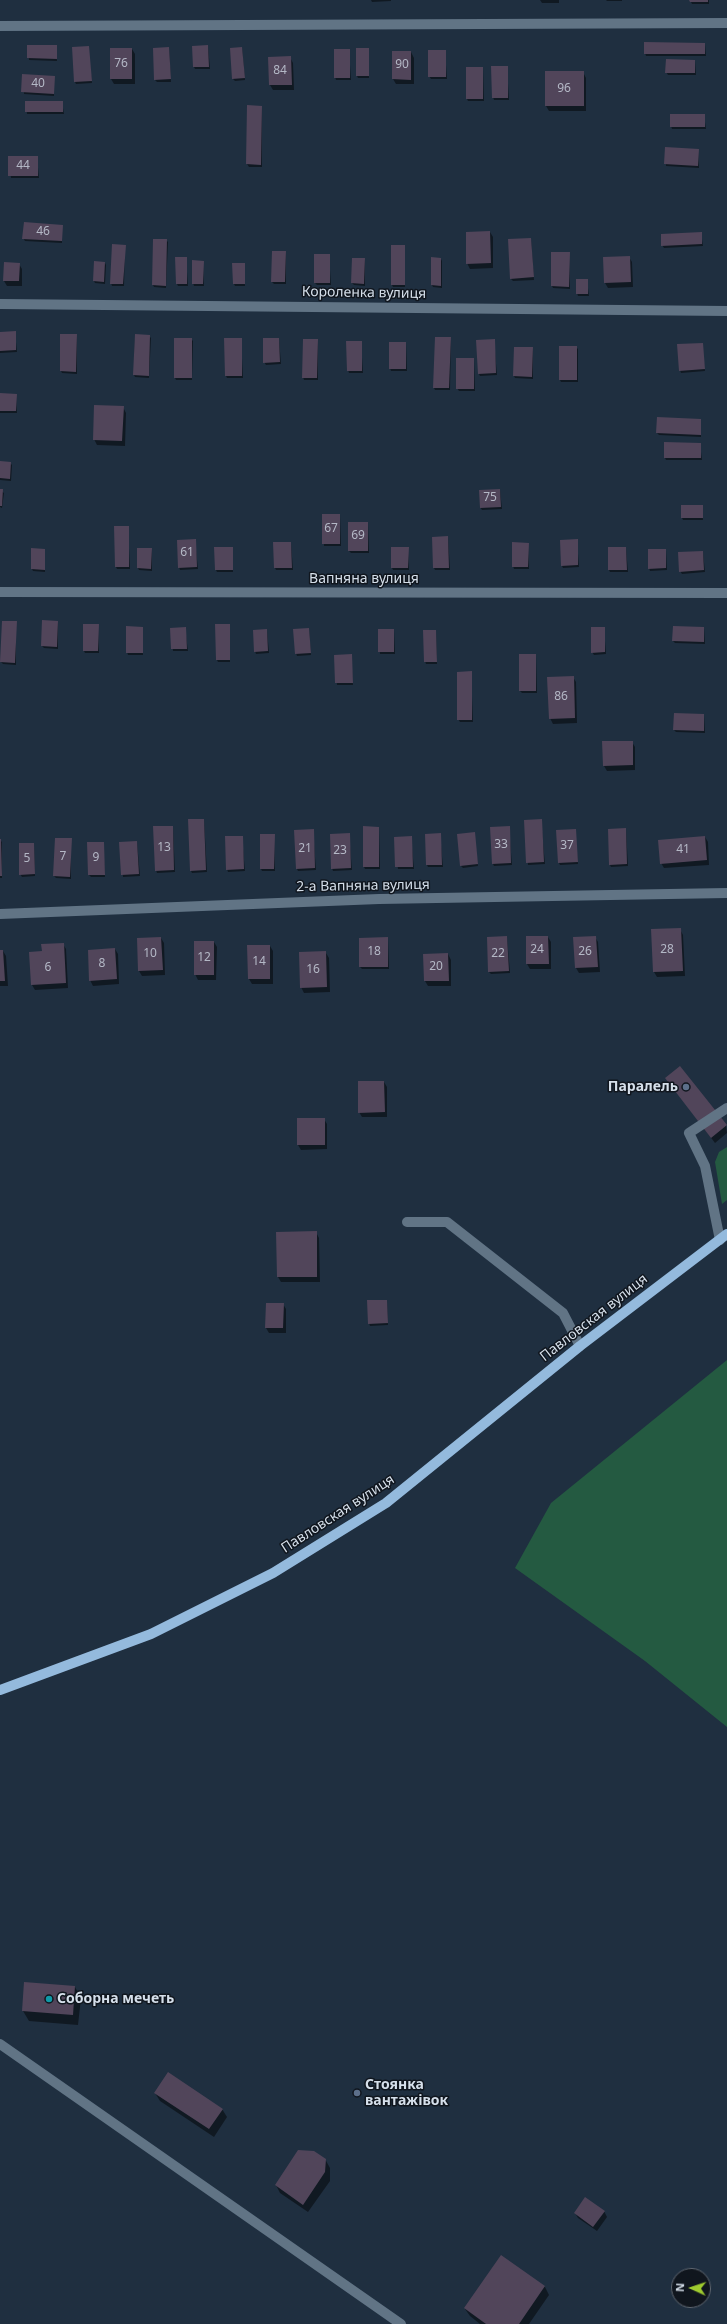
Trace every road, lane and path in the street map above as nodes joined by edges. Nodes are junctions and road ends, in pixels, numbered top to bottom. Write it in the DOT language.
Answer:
graph roads {
  1 [pos="727,23"];
  2 [pos="0,26"];
  3 [pos="0,304"];
  4 [pos="727,311"];
  5 [pos="0,592"];
  6 [pos="727,593"];
  7 [pos="727,893"];
  8 [pos="0,914"];
  9 [pos="727,1108"];
  10 [pos="408,1222"];
  11 [pos="723,1237"];
  12 [pos="580,1346"];
  13 [pos="0,1690"];
  14 [pos="0,2044"];
  15 [pos="401,2324"];
  1 -- 2 [label="street"];
  3 -- 4 [label="street, Короленка вулиця"];
  5 -- 6 [label="street, Вапняна вулиця"];
  7 -- 8 [label="street, 2-а Вапняна вулиця"];
  9 -- 11 [label="street"];
  10 -- 12 [label="street"];
  11 -- 12 [label="main road, Павловская вулиця"];
  12 -- 13 [label="main road, Павловская вулиця"];
  14 -- 15 [label="street"];
}
